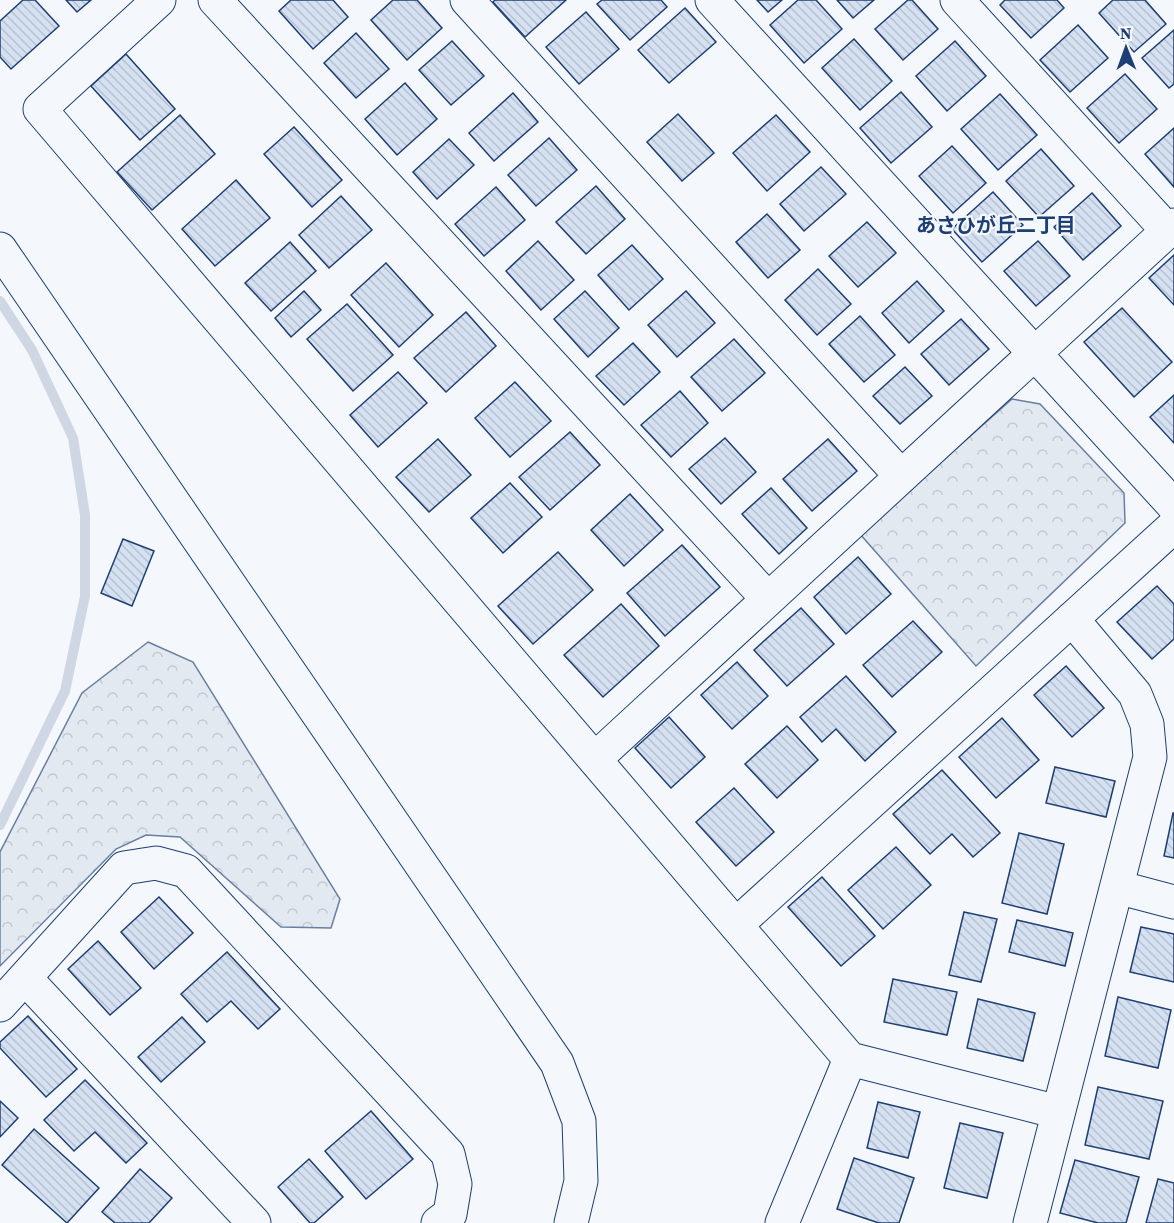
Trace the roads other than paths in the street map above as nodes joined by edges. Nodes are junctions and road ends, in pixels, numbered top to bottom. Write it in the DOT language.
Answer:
graph roads {
  1 [pos="159,0"];
  2 [pos="215,0"];
  3 [pos="467,0"];
  4 [pos="712,0"];
  5 [pos="957,0"];
  6 [pos="1171,228"];
  7 [pos="0,249"];
  8 [pos="1034,354"];
  9 [pos="902,476"];
  10 [pos="1174,506"];
  11 [pos="1174,526"];
  12 [pos="768,599"];
  13 [pos="1072,619"];
  14 [pos="595,759"];
  15 [pos="1118,887"];
  16 [pos="1174,902"];
  17 [pos="736,925"];
  18 [pos="26,979"];
  19 [pos="0,1005"];
  20 [pos="850,1059"];
  21 [pos="1058,1112"];
  22 [pos="255,1223"];
  23 [pos="438,1223"];
  24 [pos="571,1223"];
  25 [pos="782,1223"];
  26 [pos="1030,1223"];
  1 -- 14 [label="street"];
  2 -- 12 [label="street"];
  3 -- 9 [label="street"];
  4 -- 8 [label="street"];
  5 -- 6 [label="street"];
  6 -- 8 [label="street"];
  7 -- 24 [label="street"];
  8 -- 9 [label="street"];
  8 -- 10 [label="street"];
  9 -- 12 [label="street"];
  11 -- 13 [label="street"];
  12 -- 14 [label="street"];
  13 -- 15 [label="street"];
  13 -- 17 [label="street"];
  14 -- 17 [label="street"];
  15 -- 16 [label="street"];
  15 -- 21 [label="street"];
  17 -- 20 [label="street"];
  18 -- 19 [label="street"];
  18 -- 22 [label="street"];
  18 -- 23 [label="street"];
  20 -- 21 [label="street"];
  20 -- 25 [label="street"];
  21 -- 26 [label="street"];
}
